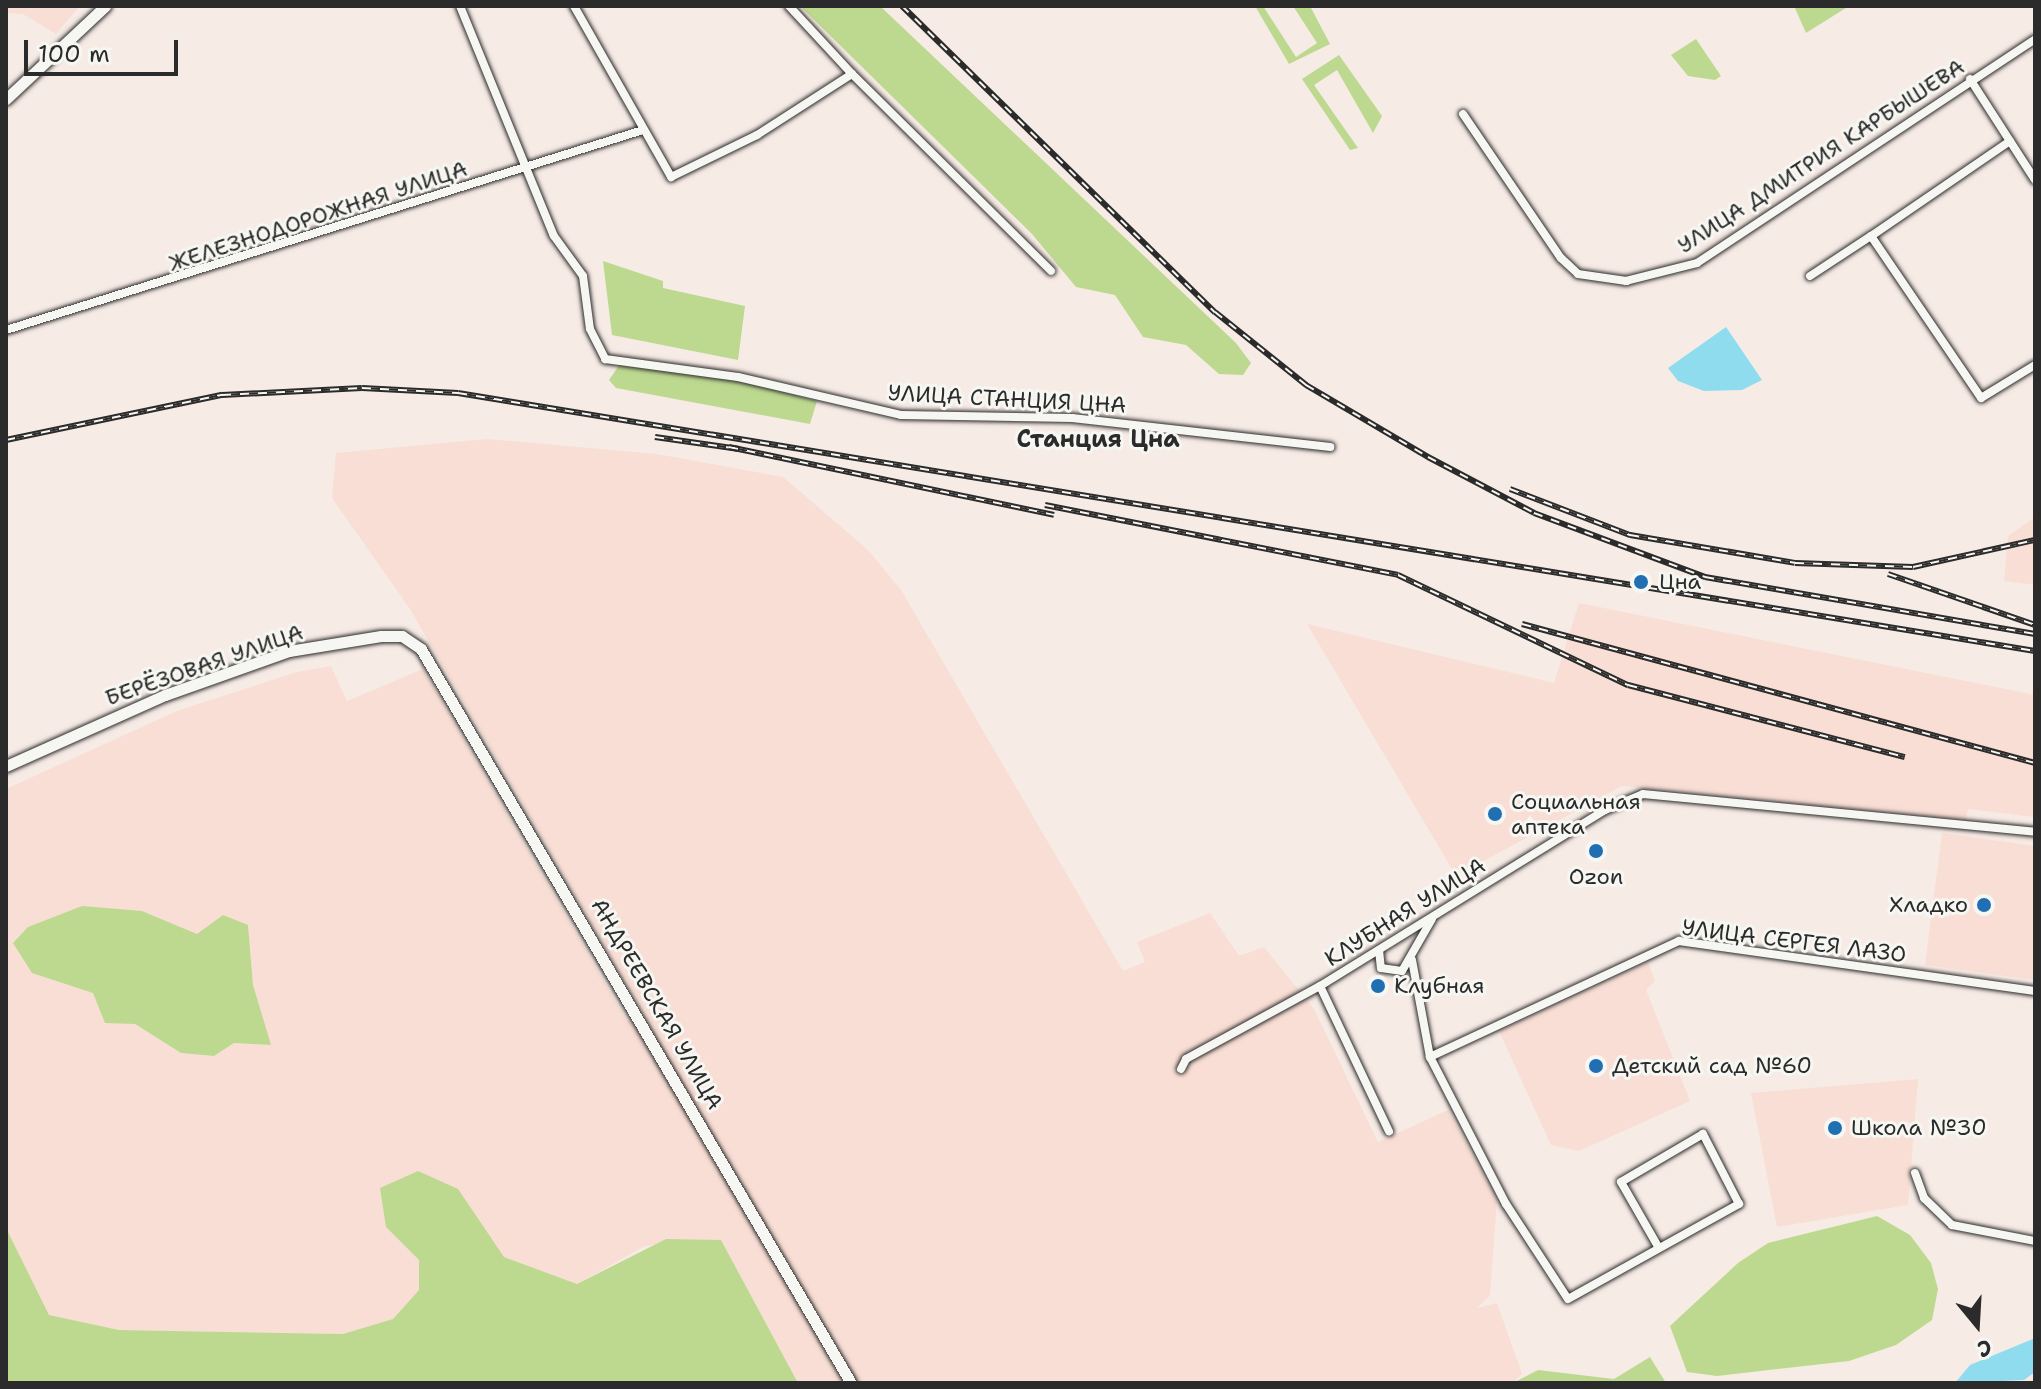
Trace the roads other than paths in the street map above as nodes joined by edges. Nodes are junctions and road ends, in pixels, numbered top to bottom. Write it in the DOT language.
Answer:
graph roads {
  1 [pos="105,6"];
  2 [pos="460,6"];
  3 [pos="574,6"];
  4 [pos="789,6"];
  5 [pos="2035,39"];
  6 [pos="852,74"];
  7 [pos="1970,79"];
  8 [pos="6,99"];
  9 [pos="1463,114"];
  10 [pos="640,131"];
  11 [pos="2010,141"];
  12 [pos="523,169"];
  13 [pos="2035,180"];
  14 [pos="1871,236"];
  15 [pos="1051,271"];
  16 [pos="1810,276"];
  17 [pos="6,330"];
  18 [pos="2035,365"];
  19 [pos="1330,447"];
  20 [pos="421,649"];
  21 [pos="6,766"];
  22 [pos="2035,832"];
  23 [pos="1433,916"];
  24 [pos="1379,950"];
  25 [pos="1412,960"];
  26 [pos="1320,986"];
  27 [pos="2035,991"];
  28 [pos="1430,1057"];
  29 [pos="1181,1069"];
  30 [pos="1389,1131"];
  31 [pos="1915,1173"];
  32 [pos="2035,1241"];
  33 [pos="1659,1248"];
  34 [pos="851,1383"];
  1 -- 8 [label="street"];
  2 -- 12 [label="street"];
  3 -- 10 [label="street"];
  4 -- 6 [label="street"];
  5 -- 7 [label="street, УЛИЦА ДМИТРИЯ КАРБЫШЕВА"];
  6 -- 10 [label="street"];
  6 -- 15 [label="street"];
  7 -- 9 [label="street, УЛИЦА ДМИТРИЯ КАРБЫШЕВА"];
  7 -- 11 [label="street"];
  10 -- 12 [label="street, ЖЕЛЕЗНОДОРОЖНАЯ УЛИЦА"];
  11 -- 13 [label="street"];
  11 -- 14 [label="street"];
  12 -- 17 [label="street, ЖЕЛЕЗНОДОРОЖНАЯ УЛИЦА"];
  12 -- 19 [label="street, УЛИЦА СТАНЦИЯ ЦНА"];
  14 -- 16 [label="street"];
  14 -- 18 [label="street"];
  20 -- 21 [label="street, БЕРЁЗОВАЯ УЛИЦА"];
  20 -- 34 [label="street, АНДРЕЕВСКАЯ УЛИЦА"];
  22 -- 23 [label="street, КЛУБНАЯ УЛИЦА"];
  23 -- 24 [label="street, КЛУБНАЯ УЛИЦА"];
  23 -- 25 [label="street"];
  24 -- 25 [label="street"];
  24 -- 26 [label="street, КЛУБНАЯ УЛИЦА"];
  25 -- 28 [label="street"];
  26 -- 29 [label="street, КЛУБНАЯ УЛИЦА"];
  26 -- 30 [label="street"];
  27 -- 28 [label="street, УЛИЦА СЕРГЕЯ ЛАЗО"];
  28 -- 33 [label="street"];
  31 -- 32 [label="street"];
  33 -- 33 [label="street"];
}
